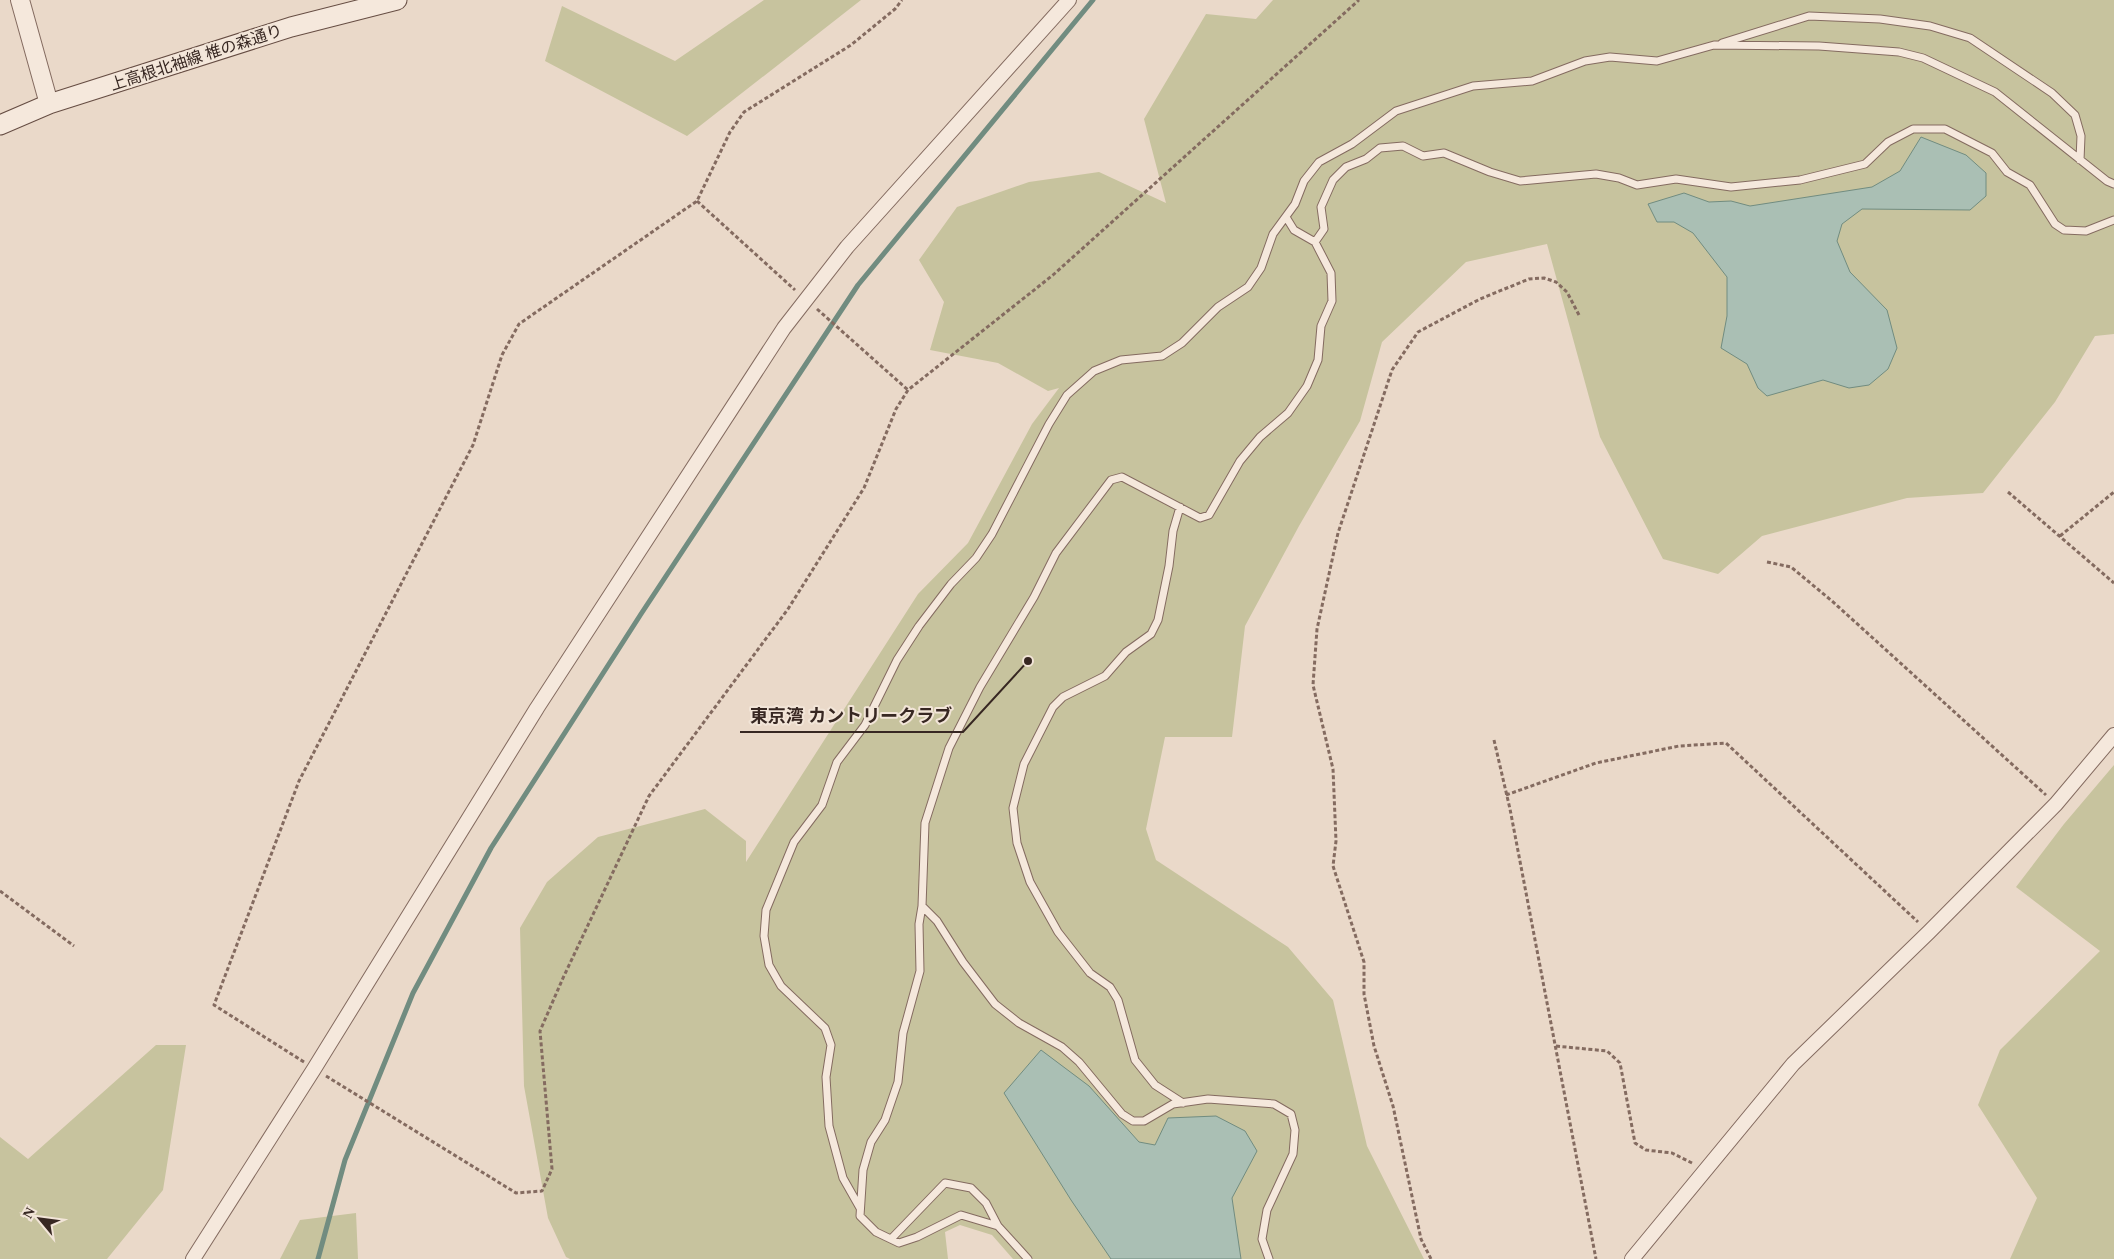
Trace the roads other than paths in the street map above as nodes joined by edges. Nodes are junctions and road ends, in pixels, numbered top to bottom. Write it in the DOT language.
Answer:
graph roads {
  1 [pos="20,0"];
  2 [pos="397,0"];
  3 [pos="1068,0"];
  4 [pos="1714,45"];
  5 [pos="48,104"];
  6 [pos="0,125"];
  7 [pos="2080,160"];
  8 [pos="2114,184"];
  9 [pos="1286,217"];
  10 [pos="2114,220"];
  11 [pos="1315,242"];
  12 [pos="1180,507"];
  13 [pos="2114,735"];
  14 [pos="922,906"];
  15 [pos="1183,1103"];
  16 [pos="860,1208"];
  17 [pos="998,1226"];
  18 [pos="891,1239"];
  19 [pos="192,1259"];
  20 [pos="1028,1259"];
  21 [pos="1269,1259"];
  22 [pos="1632,1259"];
  1 -- 5 [label="street"];
  2 -- 5 [label="main road, 上高根北袖線 椎の森通り"];
  3 -- 19 [label="street"];
  4 -- 7 [label="lane"];
  4 -- 7 [label="lane"];
  4 -- 9 [label="lane"];
  5 -- 6 [label="main road, 上高根北袖線 椎の森通り"];
  7 -- 8 [label="lane"];
  9 -- 11 [label="lane"];
  9 -- 16 [label="lane"];
  10 -- 11 [label="lane"];
  11 -- 12 [label="lane"];
  12 -- 14 [label="lane"];
  12 -- 15 [label="lane"];
  13 -- 22 [label="street"];
  14 -- 15 [label="lane"];
  14 -- 16 [label="lane"];
  15 -- 21 [label="lane"];
  16 -- 18 [label="lane"];
  17 -- 18 [label="lane"];
  17 -- 18 [label="lane"];
  17 -- 20 [label="lane"];
}
